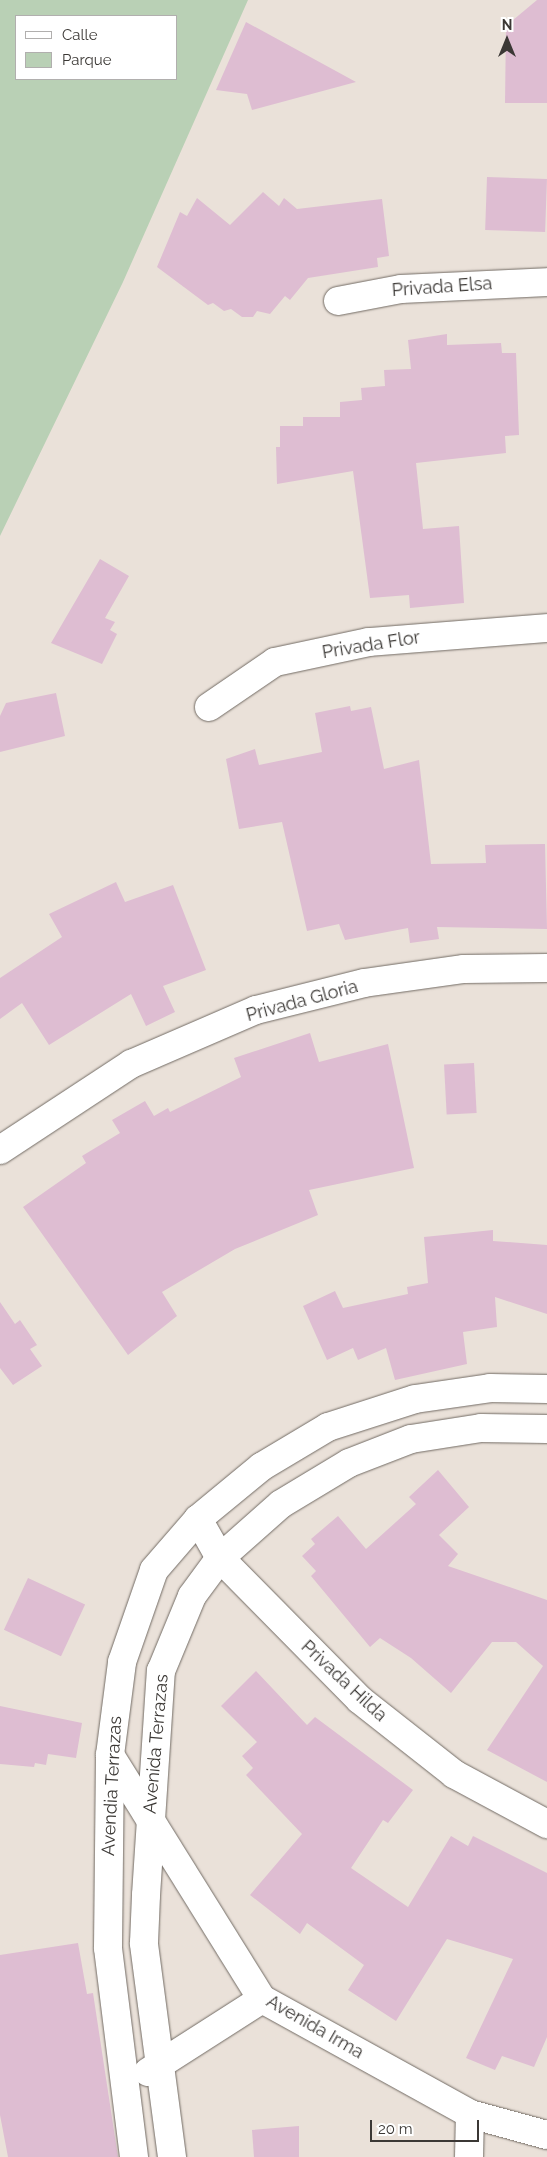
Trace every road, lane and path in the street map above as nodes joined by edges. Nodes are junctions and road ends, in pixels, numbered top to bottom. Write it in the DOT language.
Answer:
graph roads {
  1 [pos="547,282"];
  2 [pos="338,300"];
  3 [pos="547,628"];
  4 [pos="209,707"];
  5 [pos="547,968"];
  6 [pos="0,1150"];
  7 [pos="547,1389"];
  8 [pos="547,1429"];
  9 [pos="198,1519"];
  10 [pos="220,1558"];
  11 [pos="110,1755"];
  12 [pos="149,1814"];
  13 [pos="547,1824"];
  14 [pos="262,1999"];
  15 [pos="162,2062"];
  16 [pos="126,2088"];
  17 [pos="470,2114"];
  18 [pos="547,2134"];
  19 [pos="134,2157"];
  20 [pos="172,2157"];
  21 [pos="469,2157"];
  1 -- 2 [label="street, Privada Elsa"];
  3 -- 4 [label="street, Privada Flor"];
  5 -- 6 [label="street, Privada Gloria"];
  7 -- 9 [label="street, Avendia Terrazas"];
  8 -- 10 [label="street, Avenida Terrazas"];
  9 -- 10 [label="street, Privada Hilda"];
  9 -- 11 [label="street, Avendia Terrazas"];
  10 -- 12 [label="street, Avenida Terrazas"];
  10 -- 13 [label="street, Privada Hilda"];
  11 -- 12 [label="street, Avenida Irma"];
  11 -- 16 [label="street, Avendia Terrazas"];
  12 -- 14 [label="street, Avenida Irma"];
  12 -- 15 [label="street, Avenida Terrazas"];
  14 -- 15 [label="street"];
  14 -- 17 [label="street, Avenida Irma"];
  15 -- 16 [label="street"];
  15 -- 20 [label="street, Avenida Terrazas"];
  16 -- 19 [label="street, Avendia Terrazas"];
  17 -- 18 [label="street, Avenida Irma"];
  17 -- 21 [label="street"];
}
